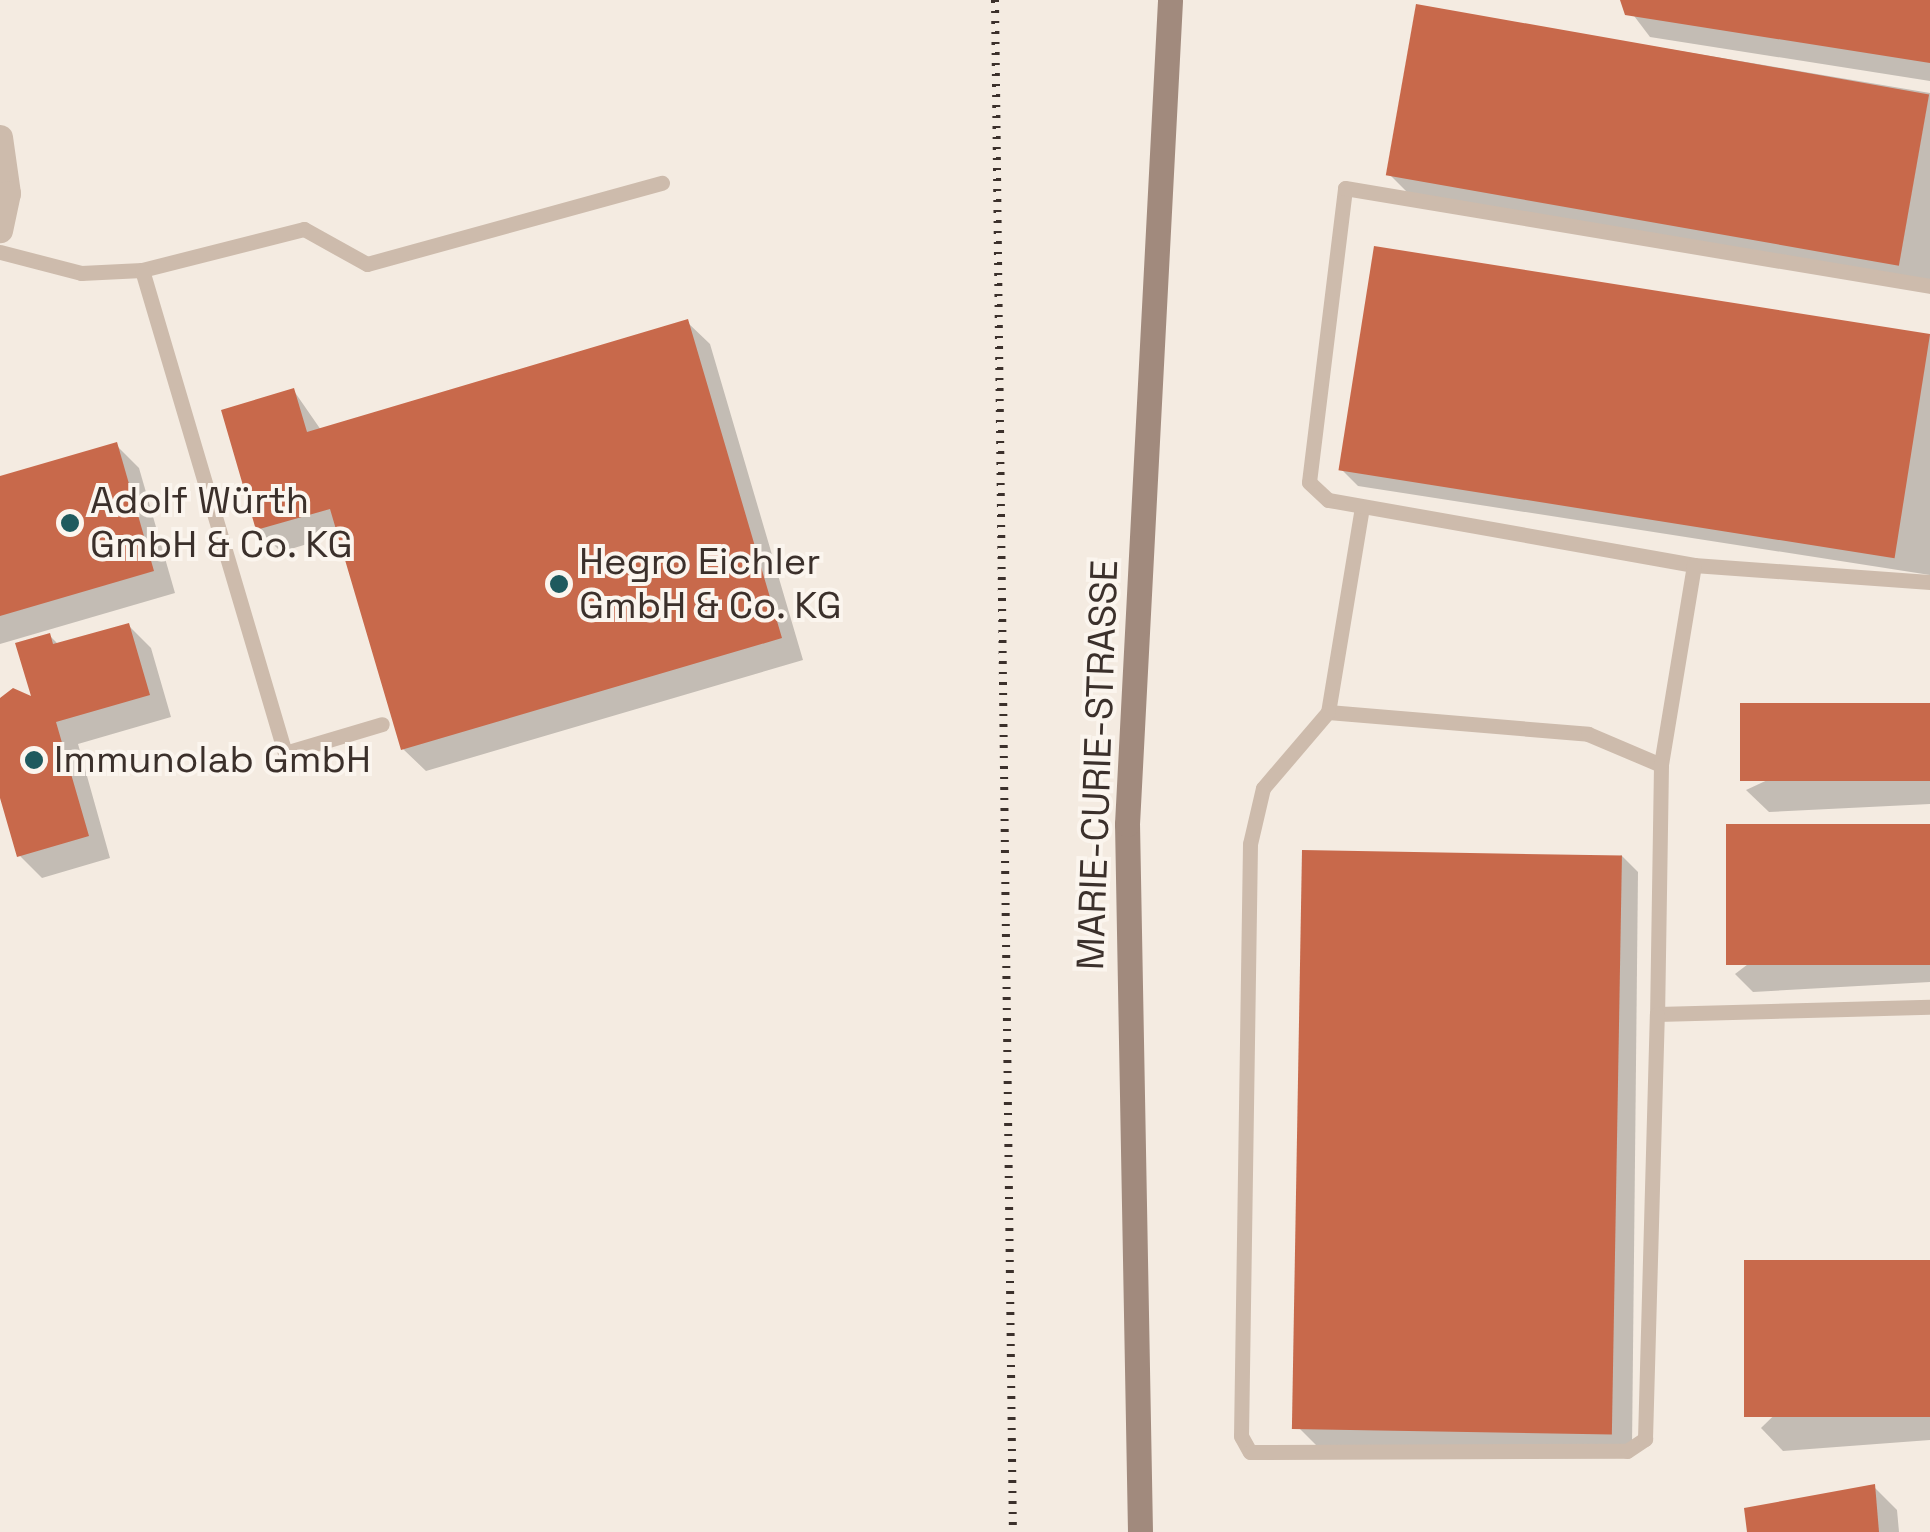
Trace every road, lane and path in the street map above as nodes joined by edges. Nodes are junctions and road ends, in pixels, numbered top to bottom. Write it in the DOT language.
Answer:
graph roads {
  1 [pos="1170,0"];
  2 [pos="0,138"];
  3 [pos="662,182"];
  4 [pos="0,230"];
  5 [pos="0,252"];
  6 [pos="142,270"];
  7 [pos="1930,286"];
  8 [pos="1362,507"];
  9 [pos="1694,565"];
  10 [pos="1930,582"];
  11 [pos="1328,712"];
  12 [pos="382,724"];
  13 [pos="1660,765"];
  14 [pos="1930,1007"];
  15 [pos="1657,1014"];
  16 [pos="1140,1532"];
  1 -- 16 [label="main road, MARIE-CURIE-STRASSE"];
  2 -- 4 [label="street"];
  3 -- 6 [label="lane"];
  5 -- 6 [label="lane"];
  6 -- 12 [label="lane"];
  7 -- 8 [label="lane"];
  8 -- 9 [label="lane"];
  8 -- 11 [label="lane"];
  9 -- 10 [label="lane"];
  9 -- 13 [label="lane"];
  11 -- 13 [label="lane"];
  11 -- 15 [label="lane"];
  13 -- 15 [label="lane"];
  14 -- 15 [label="lane"];
}
